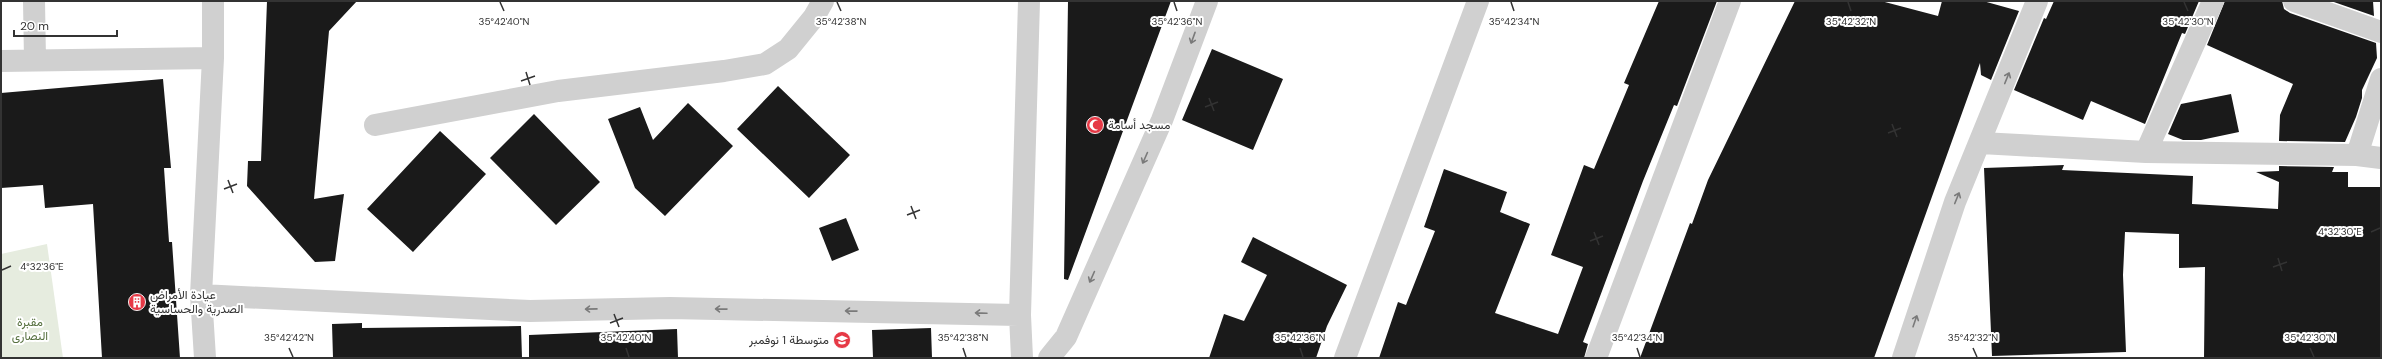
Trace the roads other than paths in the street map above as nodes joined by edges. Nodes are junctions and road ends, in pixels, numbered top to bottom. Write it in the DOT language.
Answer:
graph roads {
  1 [pos="34,1"];
  2 [pos="213,1"];
  3 [pos="823,1"];
  4 [pos="1029,1"];
  5 [pos="1207,1"];
  6 [pos="1478,1"];
  7 [pos="1730,1"];
  8 [pos="2038,1"];
  9 [pos="2213,1"];
  10 [pos="2294,1"];
  11 [pos="2381,32"];
  12 [pos="213,58"];
  13 [pos="35,60"];
  14 [pos="1,61"];
  15 [pos="2381,79"];
  16 [pos="375,125"];
  17 [pos="1980,143"];
  18 [pos="2146,152"];
  19 [pos="2357,155"];
  20 [pos="2381,158"];
  21 [pos="201,295"];
  22 [pos="1020,315"];
  23 [pos="205,358"];
  24 [pos="1022,358"];
  25 [pos="1049,358"];
  26 [pos="1344,358"];
  27 [pos="1596,358"];
  28 [pos="1903,358"];
  1 -- 13 [label="street"];
  2 -- 12 [label="street"];
  3 -- 16 [label="street"];
  4 -- 22 [label="street"];
  5 -- 25 [label="street, one-way"];
  6 -- 26 [label="street"];
  7 -- 27 [label="street"];
  17 -- 8 [label="street, one-way"];
  9 -- 18 [label="street"];
  10 -- 11 [label="street"];
  12 -- 13 [label="street"];
  12 -- 21 [label="street"];
  13 -- 14 [label="street"];
  15 -- 19 [label="street"];
  17 -- 18 [label="street"];
  28 -- 17 [label="street, one-way"];
  18 -- 19 [label="street"];
  19 -- 20 [label="street"];
  22 -- 21 [label="street, one-way"];
  21 -- 23 [label="street"];
  22 -- 24 [label="street"];
}
